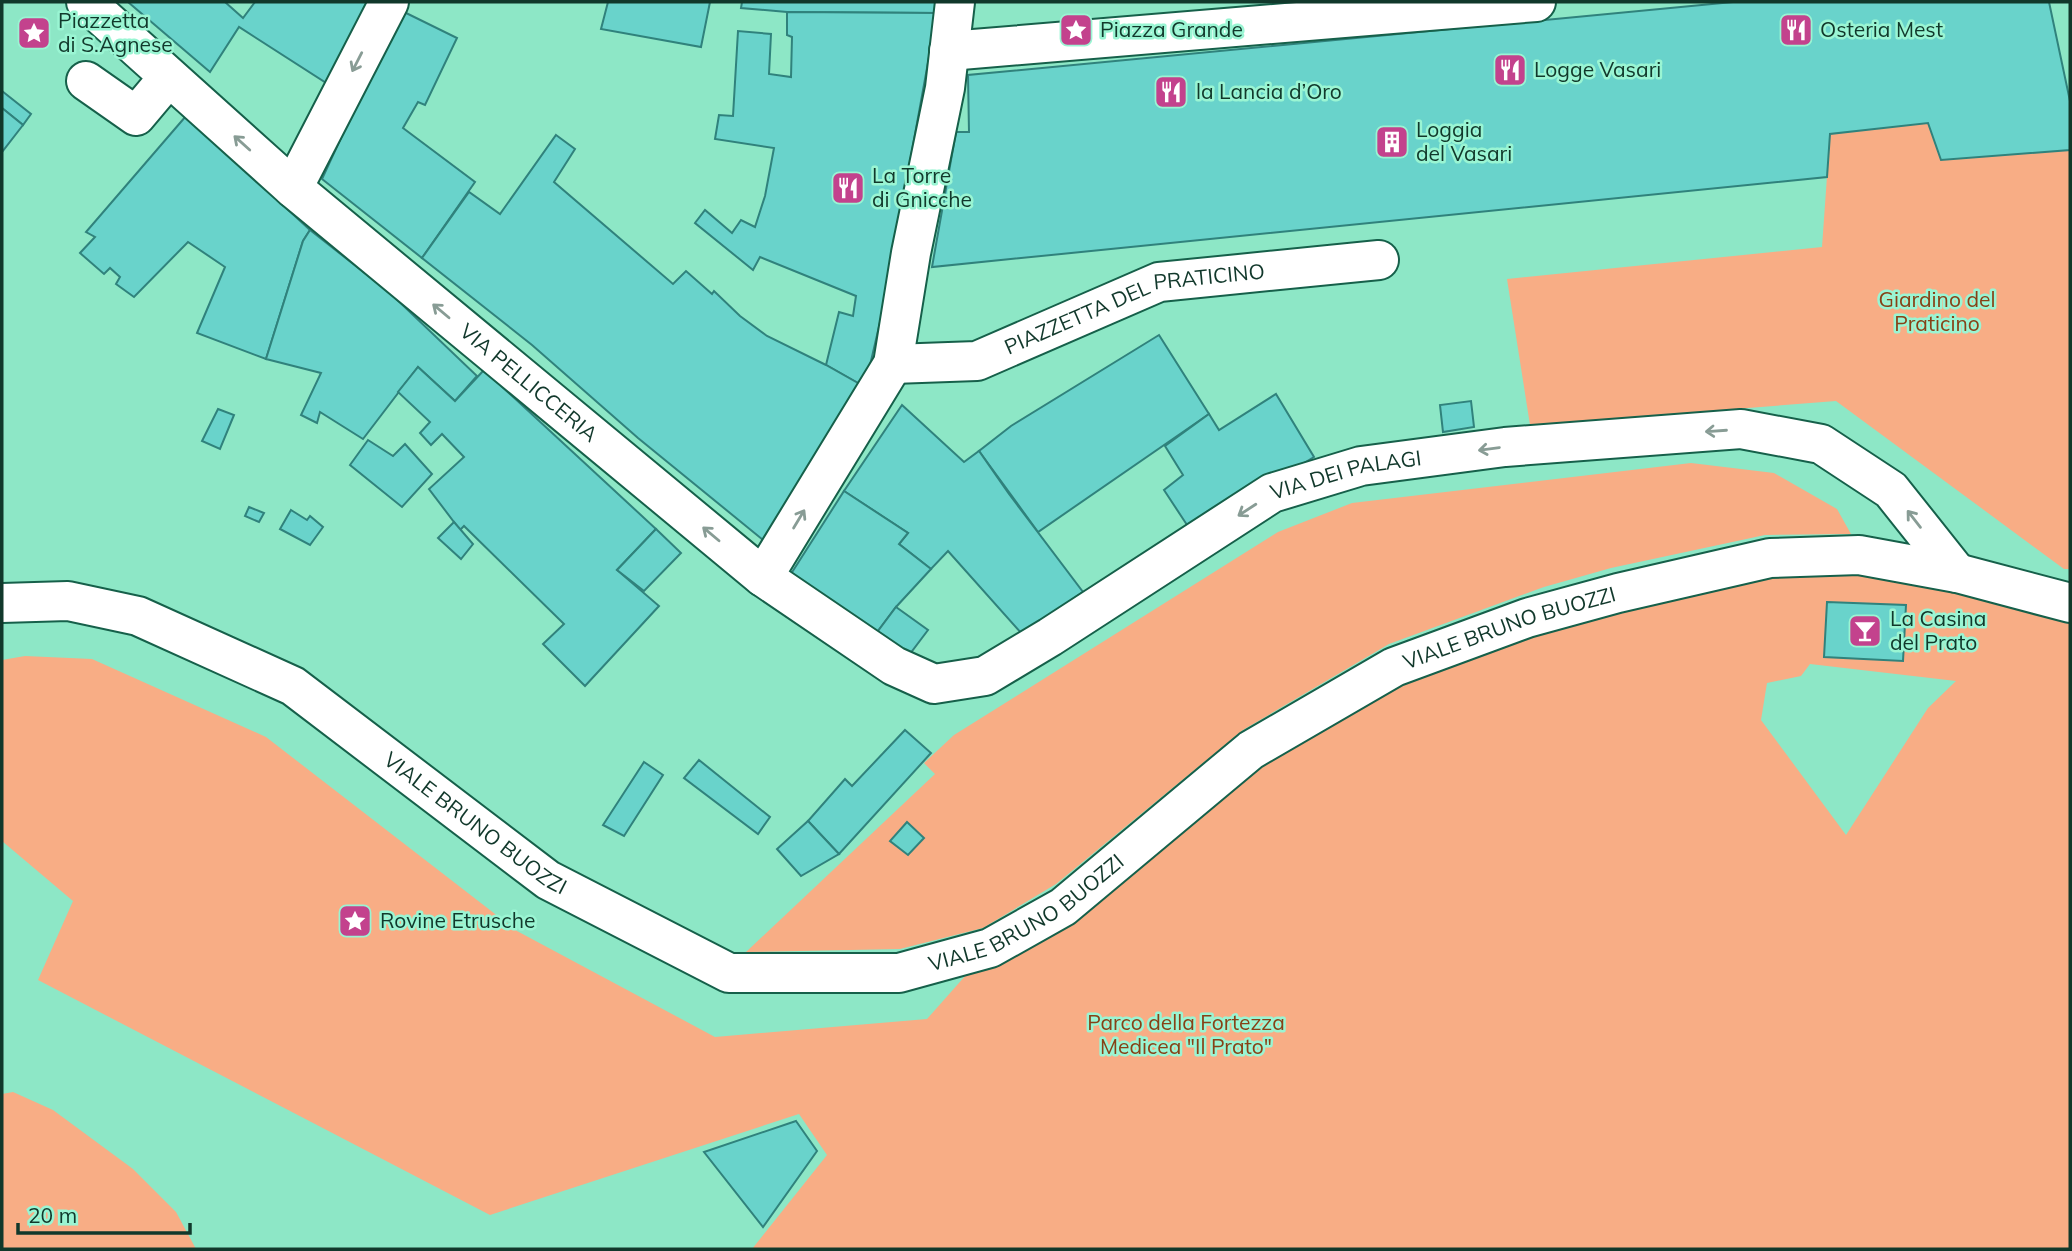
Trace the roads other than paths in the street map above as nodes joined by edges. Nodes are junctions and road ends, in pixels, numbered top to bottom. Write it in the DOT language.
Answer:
graph roads {
  1 [pos="86,2"];
  2 [pos="389,2"];
  3 [pos="955,2"];
  4 [pos="1536,2"];
  5 [pos="949,51"];
  6 [pos="168,78"];
  7 [pos="86,81"];
  8 [pos="293,188"];
  9 [pos="1379,260"];
  10 [pos="893,364"];
  11 [pos="1957,573"];
  12 [pos="763,577"];
  13 [pos="2,603"];
  14 [pos="2070,603"];
  1 -- 6 [label="street, VIA PELLICCERIA"];
  2 -- 8 [label="street, one-way"];
  3 -- 5 [label="street"];
  4 -- 5 [label="street"];
  5 -- 10 [label="street"];
  6 -- 7 [label="street"];
  8 -- 6 [label="street, VIA PELLICCERIA, one-way"];
  12 -- 8 [label="street, VIA PELLICCERIA, one-way"];
  9 -- 10 [label="street, PIAZZETTA DEL PRATICINO"];
  12 -- 10 [label="street, one-way"];
  11 -- 12 [label="street, VIA DEI PALAGI, one-way"];
  11 -- 13 [label="street, VIALE BRUNO BUOZZI"];
  11 -- 14 [label="street, VIALE BRUNO BUOZZI"];
}
